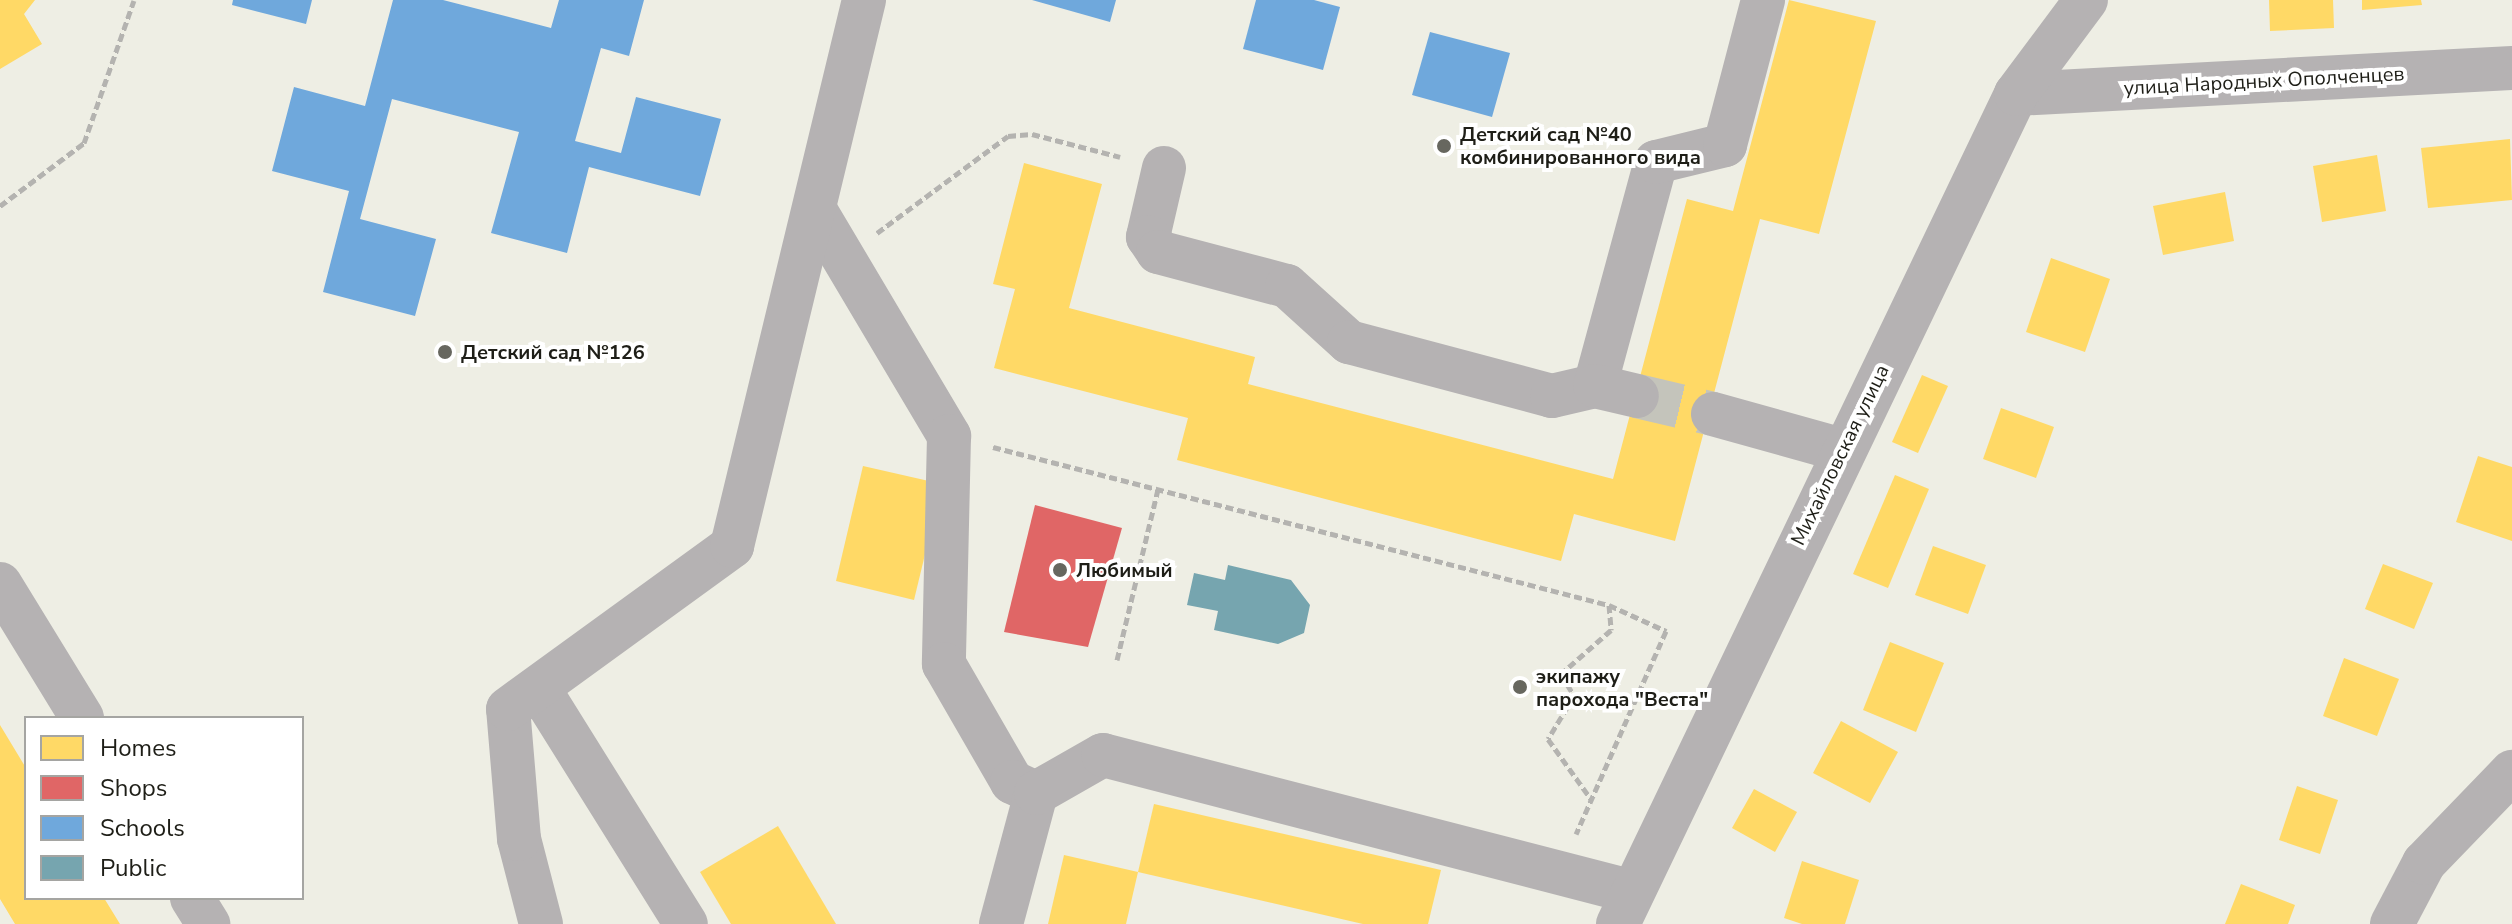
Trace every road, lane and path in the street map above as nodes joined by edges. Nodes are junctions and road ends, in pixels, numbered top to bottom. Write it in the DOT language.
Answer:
graph roads {
  1 [pos="134,0"];
  2 [pos="864,0"];
  3 [pos="1763,0"];
  4 [pos="2077,1"];
  5 [pos="2512,68"];
  6 [pos="2016,94"];
  7 [pos="1164,168"];
  8 [pos="0,206"];
  9 [pos="815,210"];
  10 [pos="843,258"];
  11 [pos="1595,386"];
  12 [pos="1637,396"];
  13 [pos="1713,414"];
  14 [pos="949,436"];
  15 [pos="1842,450"];
  16 [pos="1158,489"];
  17 [pos="0,584"];
  18 [pos="1609,605"];
  19 [pos="1117,660"];
  20 [pos="539,689"];
  21 [pos="1574,696"];
  22 [pos="1635,701"];
  23 [pos="81,716"];
  24 [pos="2512,772"];
  25 [pos="1036,793"];
  26 [pos="1591,799"];
  27 [pos="1559,872"];
  28 [pos="193,900"];
  29 [pos="1625,908"];
  30 [pos="208,924"];
  31 [pos="541,924"];
  32 [pos="686,924"];
  33 [pos="1001,924"];
  34 [pos="2392,924"];
  1 -- 8 [label="path"];
  2 -- 9 [label="street"];
  3 -- 11 [label="street"];
  4 -- 6 [label="street, Михайловская улица"];
  5 -- 6 [label="street, улица Народных Ополченцев"];
  6 -- 15 [label="street, Михайловская улица"];
  7 -- 10 [label="path"];
  7 -- 11 [label="street"];
  9 -- 10 [label="street"];
  9 -- 20 [label="street"];
  10 -- 14 [label="street"];
  11 -- 12 [label="street"];
  13 -- 15 [label="street"];
  14 -- 16 [label="path"];
  14 -- 25 [label="street"];
  15 -- 29 [label="street, Михайловская улица"];
  16 -- 18 [label="path"];
  16 -- 19 [label="path"];
  17 -- 23 [label="street"];
  18 -- 21 [label="path"];
  18 -- 22 [label="path"];
  20 -- 31 [label="street"];
  20 -- 32 [label="street"];
  21 -- 22 [label="path"];
  21 -- 26 [label="path"];
  22 -- 26 [label="path"];
  24 -- 34 [label="street"];
  25 -- 27 [label="street"];
  25 -- 33 [label="street"];
  26 -- 27 [label="path"];
  27 -- 29 [label="street"];
  28 -- 30 [label="street"];
}
